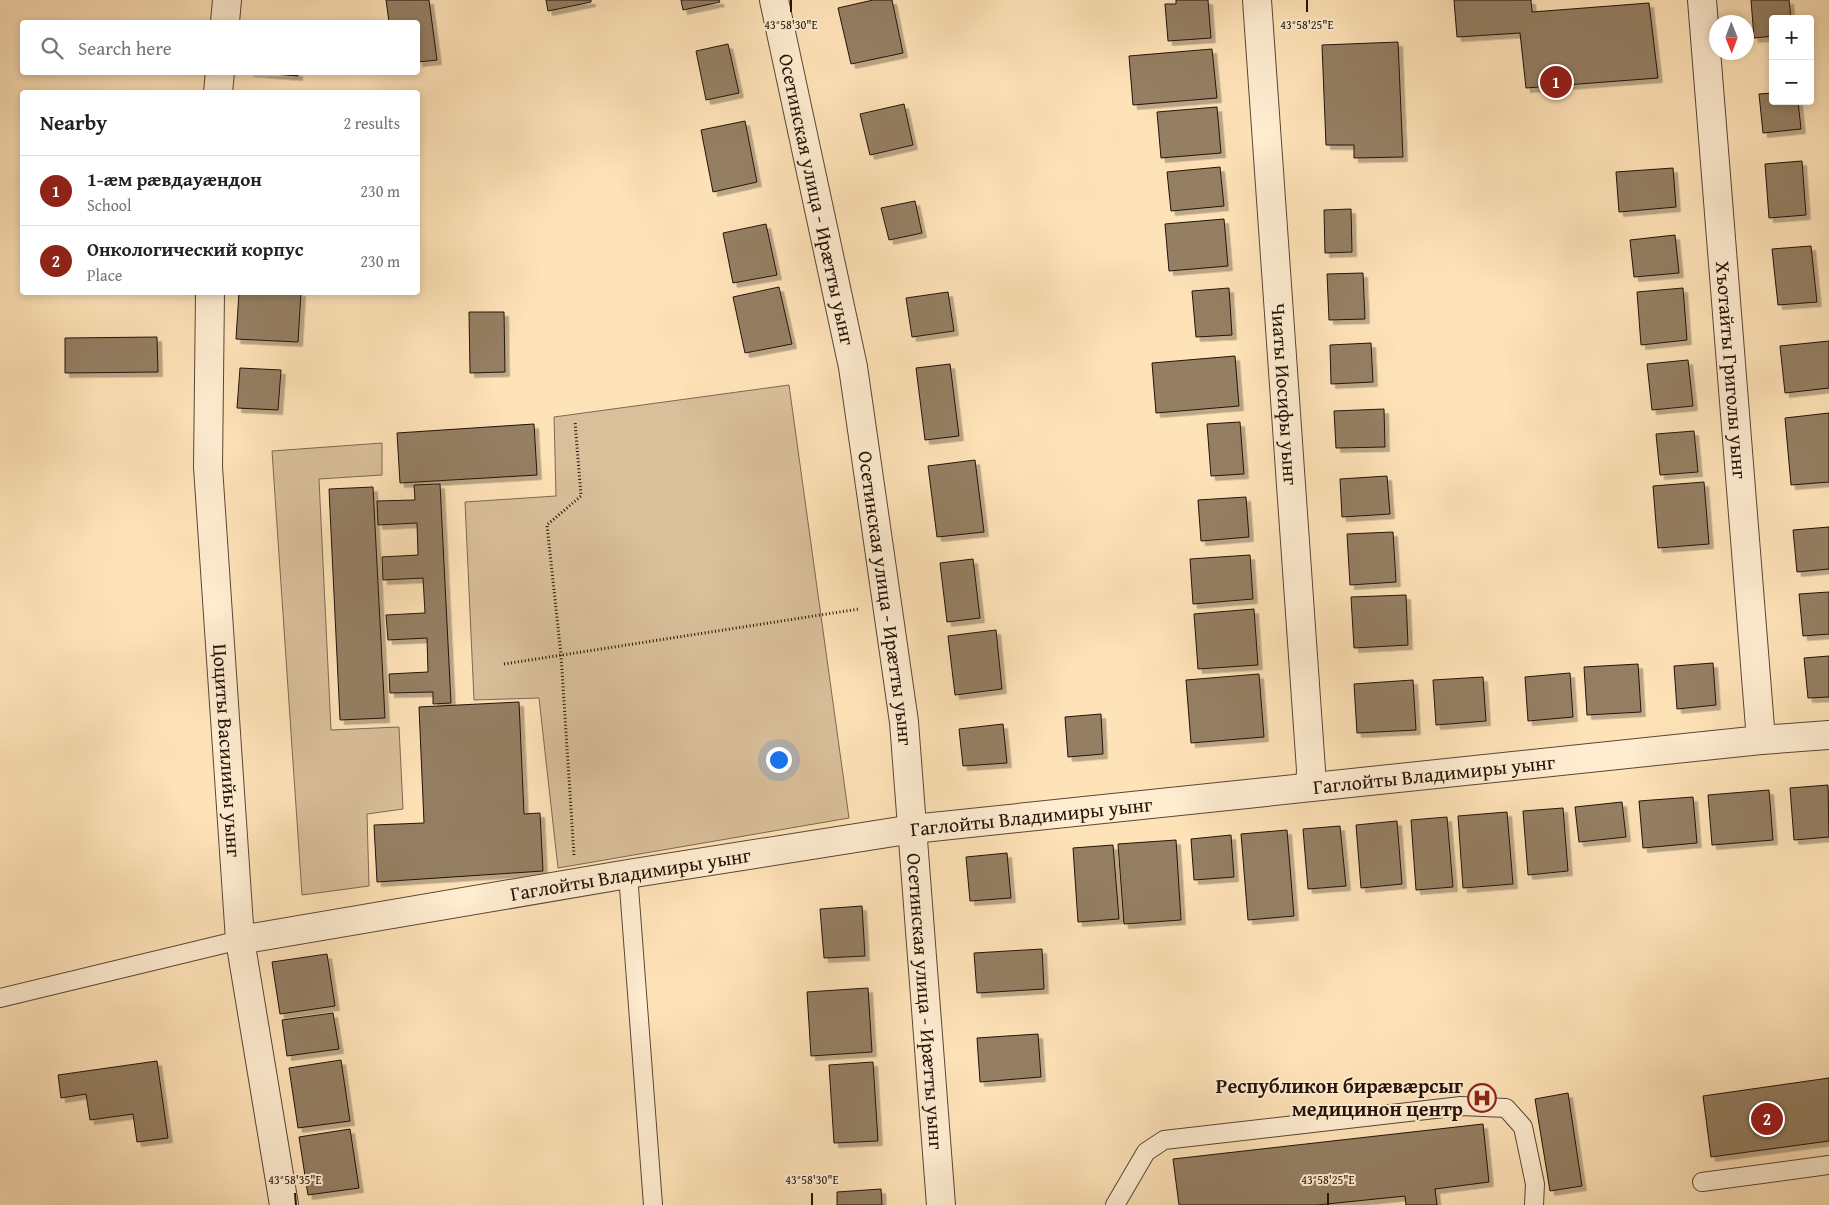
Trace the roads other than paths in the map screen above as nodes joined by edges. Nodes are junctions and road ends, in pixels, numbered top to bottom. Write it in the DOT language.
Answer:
graph roads {
  1 [pos="228,0"];
  2 [pos="774,0"];
  3 [pos="1257,0"];
  4 [pos="1702,0"];
  5 [pos="225,20"];
  6 [pos="220,75"];
  7 [pos="218,90"];
  8 [pos="210,295"];
  9 [pos="1829,735"];
  10 [pos="1762,740"];
  11 [pos="1310,787"];
  12 [pos="913,829"];
  13 [pos="628,874"];
  14 [pos="240,940"];
  15 [pos="0,998"];
  16 [pos="1829,1165"];
  17 [pos="1702,1182"];
  18 [pos="284,1205"];
  19 [pos="653,1205"];
  20 [pos="941,1205"];
  21 [pos="1115,1205"];
  22 [pos="1534,1205"];
  1 -- 5 [label="street"];
  2 -- 12 [label="street, Осетинская улица - Ирæтты уынг"];
  3 -- 11 [label="street, Чиаты Иосифы уынг"];
  4 -- 10 [label="street, Хъотайты Григолы уынг"];
  6 -- 7 [label="street"];
  8 -- 14 [label="street, Цоциты Василийы уынг"];
  9 -- 10 [label="street, Гаглойты Владимиры уынг"];
  10 -- 11 [label="street, Гаглойты Владимиры уынг"];
  11 -- 12 [label="street, Гаглойты Владимиры уынг"];
  12 -- 13 [label="street, Гаглойты Владимиры уынг"];
  12 -- 20 [label="street, Осетинская улица - Ирæтты уынг"];
  13 -- 14 [label="street, Гаглойты Владимиры уынг"];
  13 -- 19 [label="lane"];
  14 -- 15 [label="lane"];
  14 -- 18 [label="street, Цоциты Василийы уынг"];
  16 -- 17 [label="lane"];
  21 -- 22 [label="lane"];
}
